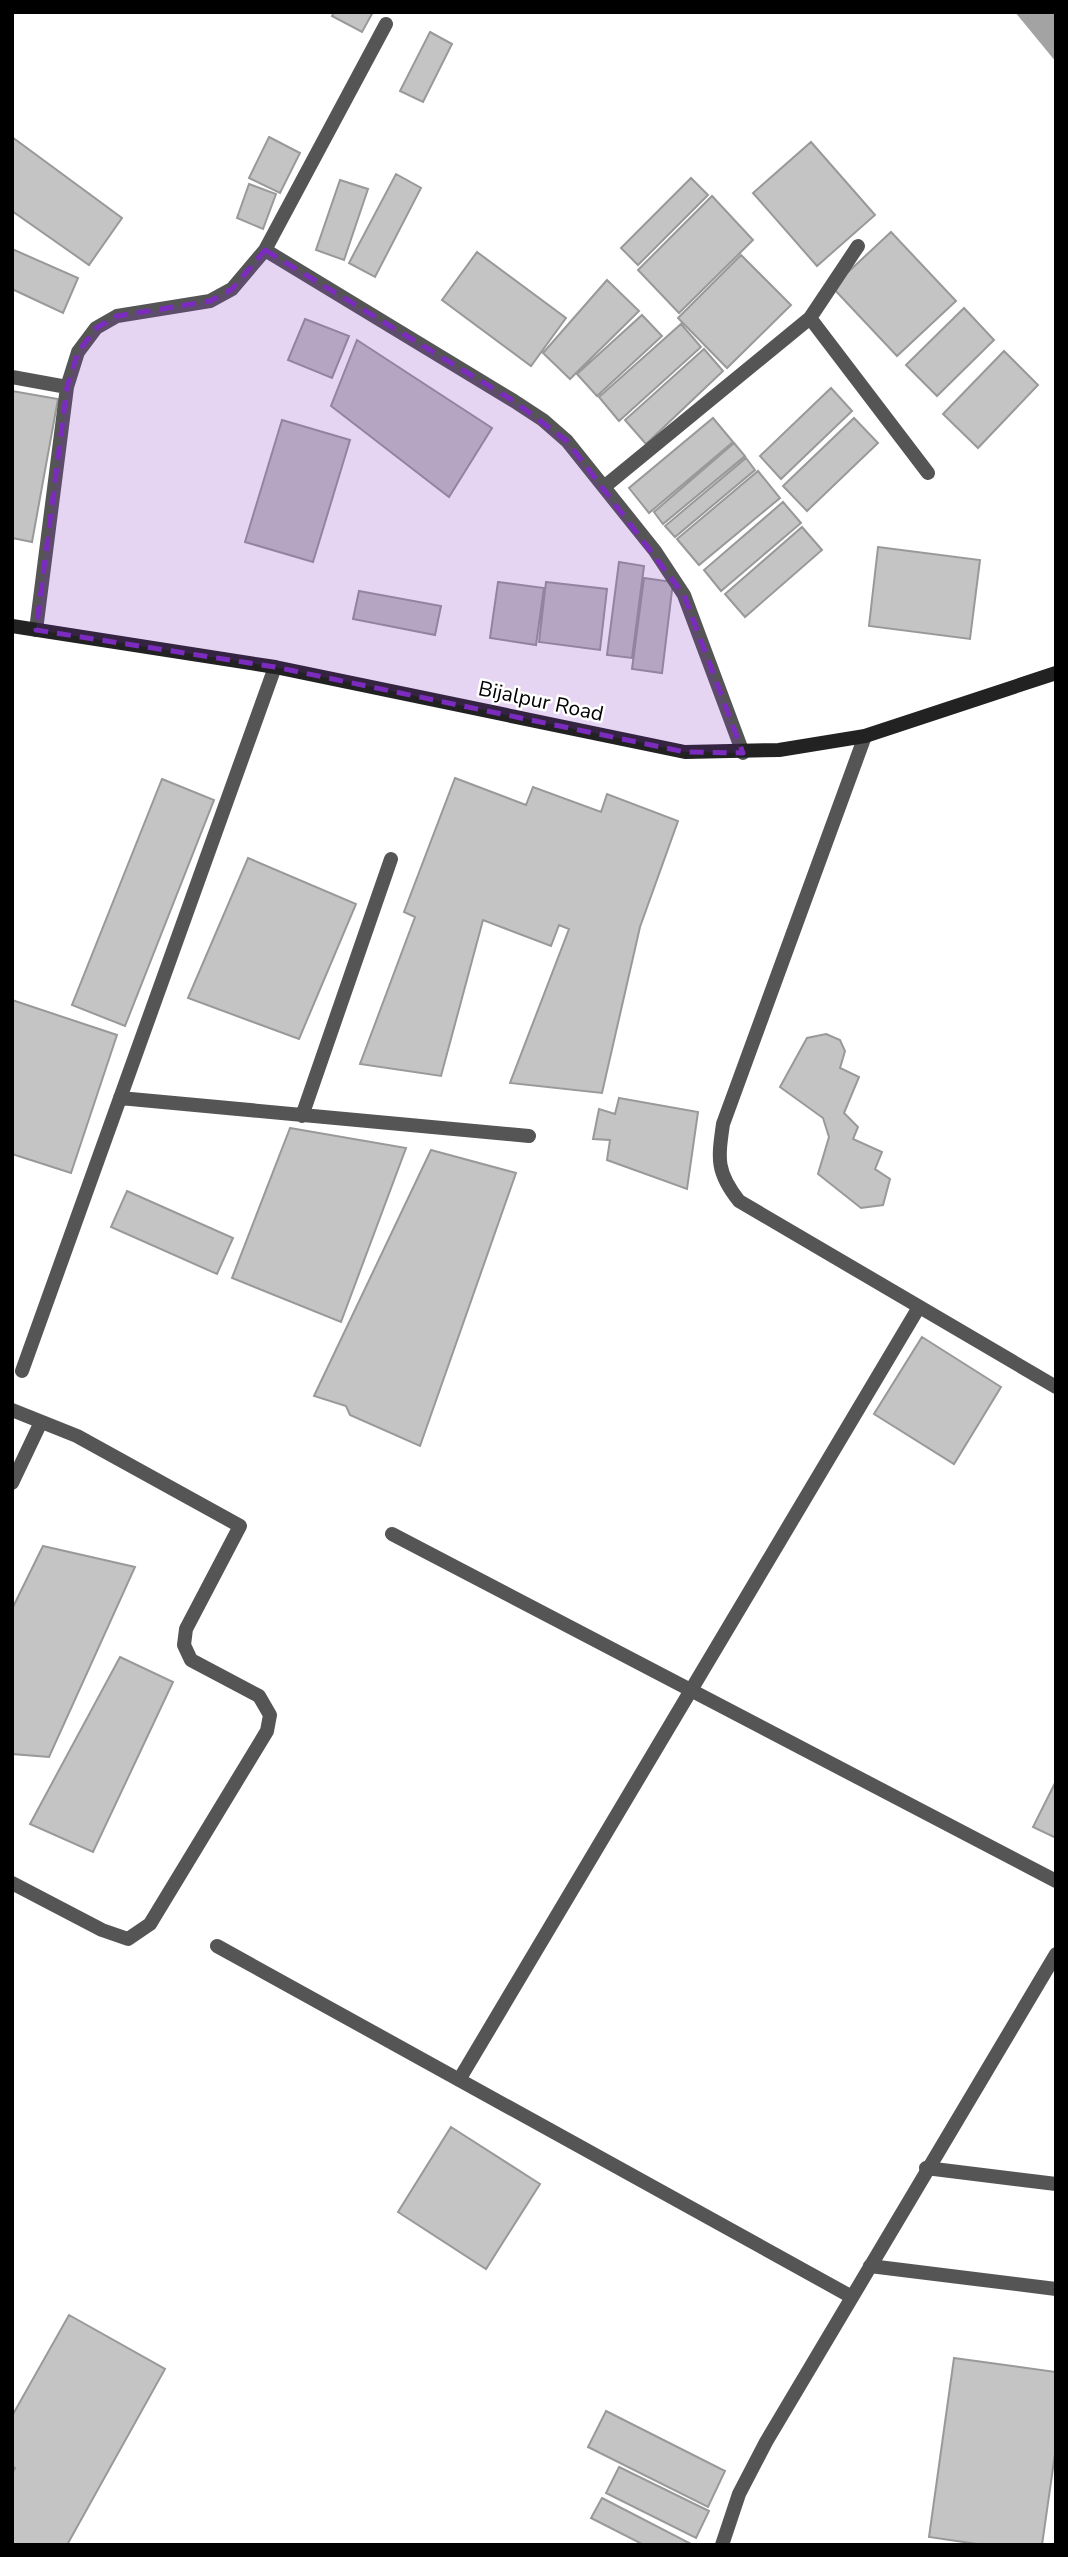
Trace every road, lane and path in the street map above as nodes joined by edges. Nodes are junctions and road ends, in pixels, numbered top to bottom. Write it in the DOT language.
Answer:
graph roads {
  1 [pos="386,24"];
  2 [pos="858,246"];
  3 [pos="265,250"];
  4 [pos="810,318"];
  5 [pos="12,377"];
  6 [pos="67,387"];
  7 [pos="928,473"];
  8 [pos="604,487"];
  9 [pos="12,626"];
  10 [pos="36,629"];
  11 [pos="275,667"];
  12 [pos="1056,673"];
  13 [pos="865,736"];
  14 [pos="743,753"];
  15 [pos="391,859"];
  16 [pos="120,1098"];
  17 [pos="302,1116"];
  18 [pos="529,1136"];
  19 [pos="919,1307"];
  20 [pos="22,1371"];
  21 [pos="1056,1387"];
  22 [pos="12,1410"];
  23 [pos="41,1422"];
  24 [pos="12,1483"];
  25 [pos="392,1534"];
  26 [pos="691,1690"];
  27 [pos="1056,1881"];
  28 [pos="12,1883"];
  29 [pos="217,1947"];
  30 [pos="1056,1954"];
  31 [pos="459,2080"];
  32 [pos="926,2168"];
  33 [pos="1056,2184"];
  34 [pos="870,2266"];
  35 [pos="1056,2289"];
  36 [pos="852,2297"];
  37 [pos="722,2545"];
  1 -- 3 [label="street"];
  2 -- 4 [label="street"];
  3 -- 6 [label="street"];
  3 -- 8 [label="street"];
  4 -- 7 [label="street"];
  4 -- 8 [label="street"];
  5 -- 6 [label="street"];
  6 -- 10 [label="street"];
  8 -- 14 [label="street"];
  9 -- 10 [label="main road, Bijalpur Road"];
  10 -- 11 [label="main road, Bijalpur Road"];
  11 -- 14 [label="main road, Bijalpur Road"];
  11 -- 16 [label="street"];
  12 -- 13 [label="main road, Bijalpur Road"];
  13 -- 14 [label="main road, Bijalpur Road"];
  13 -- 19 [label="street"];
  15 -- 17 [label="street"];
  16 -- 17 [label="street"];
  16 -- 20 [label="street"];
  17 -- 18 [label="street"];
  19 -- 21 [label="street"];
  19 -- 26 [label="street"];
  22 -- 23 [label="street"];
  23 -- 24 [label="street"];
  23 -- 28 [label="street"];
  25 -- 26 [label="street"];
  26 -- 27 [label="street"];
  26 -- 31 [label="street"];
  29 -- 31 [label="street"];
  30 -- 32 [label="street"];
  31 -- 36 [label="street"];
  32 -- 33 [label="street"];
  32 -- 34 [label="street"];
  34 -- 35 [label="street"];
  34 -- 36 [label="street"];
  36 -- 37 [label="street"];
}
